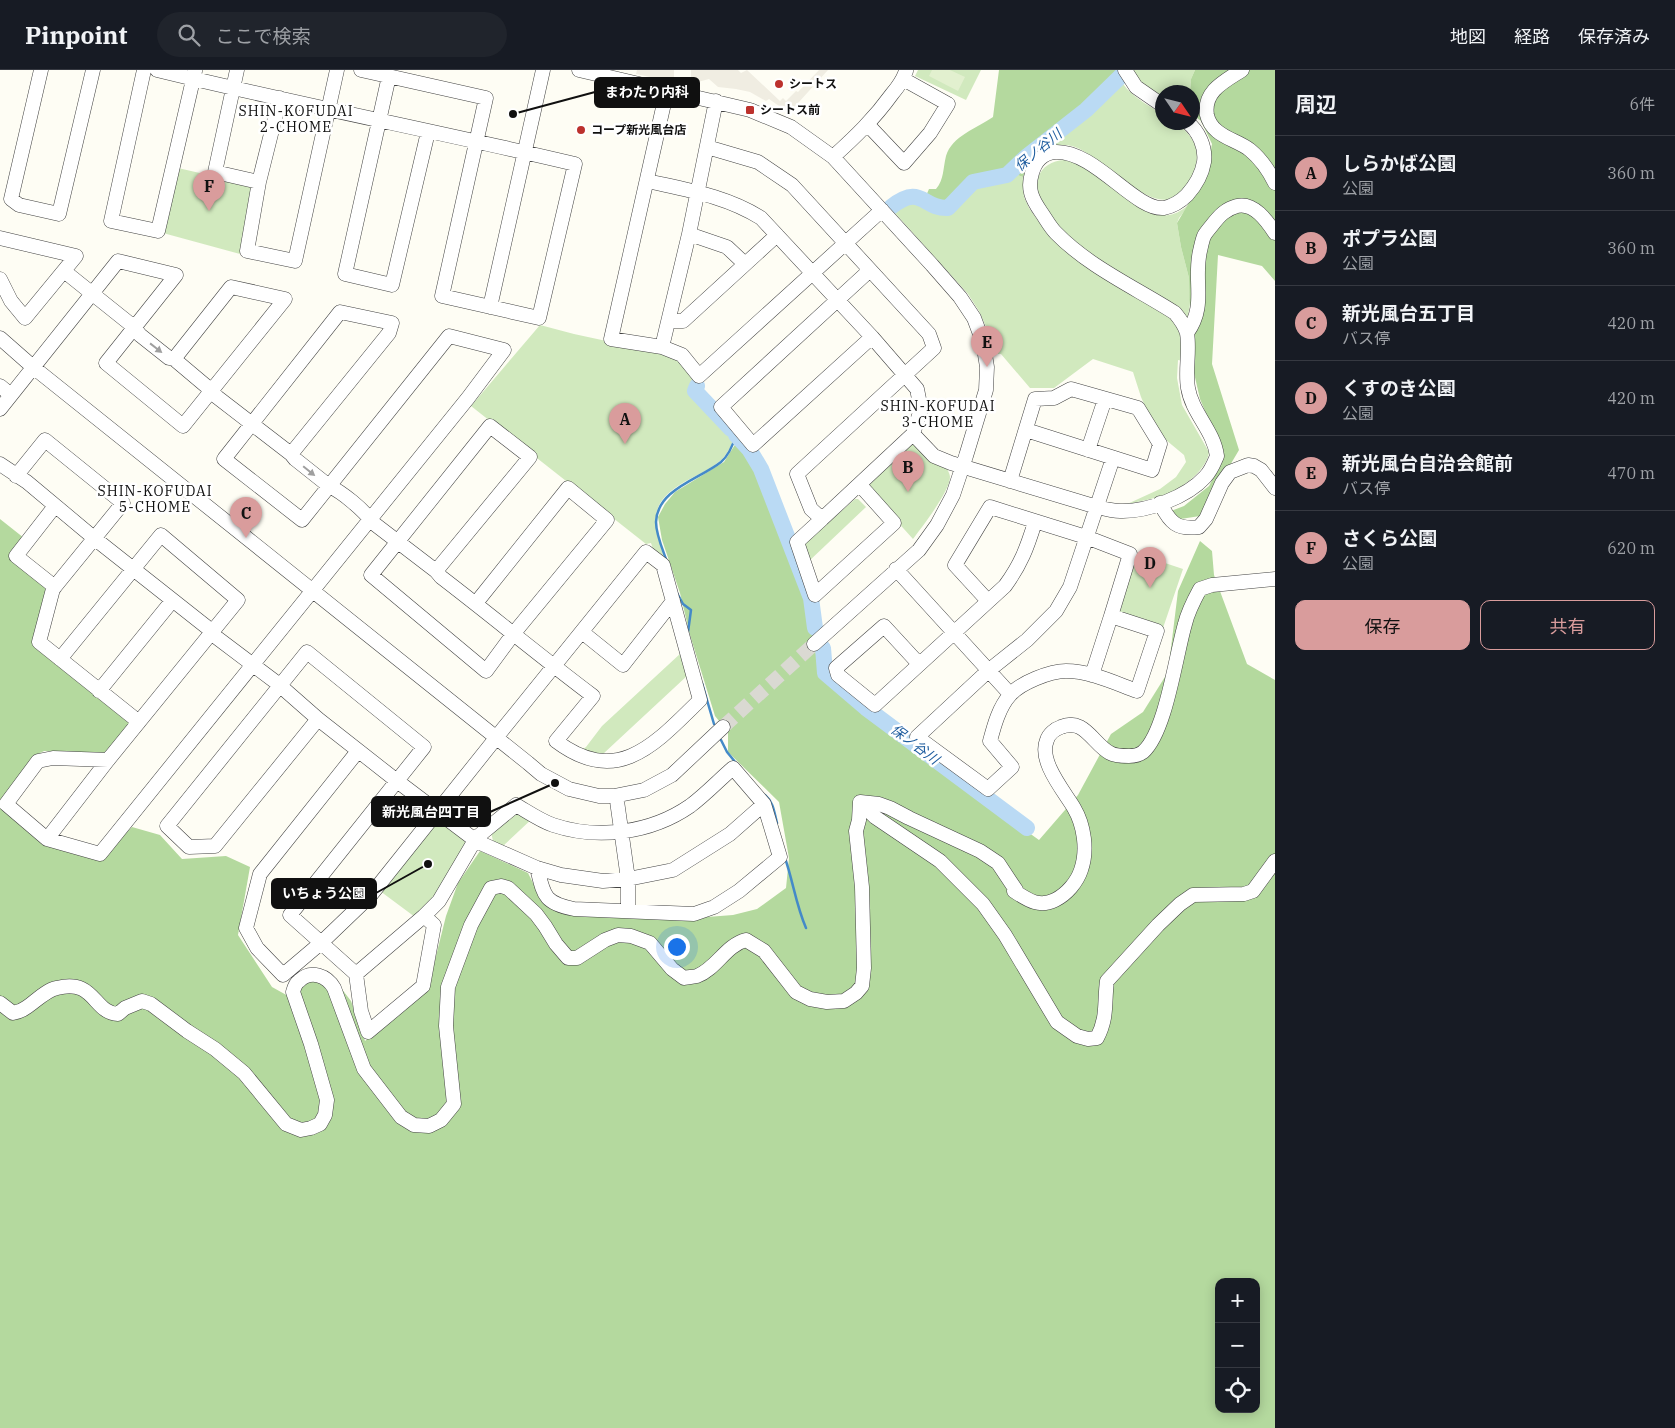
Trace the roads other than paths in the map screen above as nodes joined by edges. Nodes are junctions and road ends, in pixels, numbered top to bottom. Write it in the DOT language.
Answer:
graph roads {
  1 [pos="41,70"];
  2 [pos="92,70"];
  3 [pos="144,70"];
  4 [pos="157,70"];
  5 [pos="237,70"];
  6 [pos="337,70"];
  7 [pos="361,70"];
  8 [pos="543,70"];
  9 [pos="579,70"];
  10 [pos="1125,70"];
  11 [pos="1242,70"];
  12 [pos="194,74"];
  13 [pos="904,74"];
  14 [pos="389,76"];
  15 [pos="232,88"];
  16 [pos="667,90"];
  17 [pos="280,98"];
  18 [pos="1155,100"];
  19 [pos="716,101"];
  20 [pos="328,109"];
  21 [pos="379,121"];
  22 [pos="868,125"];
  23 [pos="1194,130"];
  24 [pos="428,132"];
  25 [pos="476,142"];
  26 [pos="707,148"];
  27 [pos="525,152"];
  28 [pos="833,157"];
  29 [pos="647,181"];
  30 [pos="259,182"];
  31 [pos="1275,183"];
  32 [pos="696,193"];
  33 [pos="882,210"];
  34 [pos="1275,233"];
  35 [pos="689,234"];
  36 [pos="777,235"];
  37 [pos="0,238"];
  38 [pos="845,242"];
  39 [pos="745,264"];
  40 [pos="870,270"];
  41 [pos="64,271"];
  42 [pos="812,272"];
  43 [pos="0,279"];
  44 [pos="92,294"];
  45 [pos="838,300"];
  46 [pos="490,307"];
  47 [pos="670,320"];
  48 [pos="134,327"];
  49 [pos="1187,333"];
  50 [pos="872,337"];
  51 [pos="0,338"];
  52 [pos="662,347"];
  53 [pos="174,359"];
  54 [pos="33,367"];
  55 [pos="905,374"];
  56 [pos="0,386"];
  57 [pos="212,391"];
  58 [pos="11,395"];
  59 [pos="1105,399"];
  60 [pos="0,409"];
  61 [pos="250,424"];
  62 [pos="1026,430"];
  63 [pos="913,434"];
  64 [pos="1088,450"];
  65 [pos="291,454"];
  66 [pos="1113,458"];
  67 [pos="0,464"];
  68 [pos="963,466"];
  69 [pos="16,476"];
  70 [pos="1010,481"];
  71 [pos="860,485"];
  72 [pos="329,486"];
  73 [pos="1275,488"];
  74 [pos="1160,503"];
  75 [pos="55,506"];
  76 [pos="1097,507"];
  77 [pos="370,518"];
  78 [pos="822,519"];
  79 [pos="1035,522"];
  80 [pos="1086,537"];
  81 [pos="94,538"];
  82 [pos="397,541"];
  83 [pos="134,569"];
  84 [pos="896,569"];
  85 [pos="436,571"];
  86 [pos="1275,579"];
  87 [pos="55,587"];
  88 [pos="312,590"];
  89 [pos="172,601"];
  90 [pos="673,601"];
  91 [pos="988,602"];
  92 [pos="476,603"];
  93 [pos="1112,616"];
  94 [pos="213,632"];
  95 [pos="582,632"];
  96 [pos="514,633"];
  97 [pos="953,633"];
  98 [pos="814,644"];
  99 [pos="60,659"];
  100 [pos="252,664"];
  101 [pos="919,664"];
  102 [pos="554,667"];
  103 [pos="988,671"];
  104 [pos="1092,675"];
  105 [pos="280,686"];
  106 [pos="99,691"];
  107 [pos="1010,694"];
  108 [pos="318,719"];
  109 [pos="139,722"];
  110 [pos="723,727"];
  111 [pos="496,738"];
  112 [pos="358,751"];
  113 [pos="108,760"];
  114 [pos="397,782"];
  115 [pos="614,796"];
  116 [pos="860,802"];
  117 [pos="764,804"];
  118 [pos="438,812"];
  119 [pos="621,832"];
  120 [pos="47,839"];
  121 [pos="475,840"];
  122 [pos="1275,861"];
  123 [pos="537,868"];
  124 [pos="628,879"];
  125 [pos="628,910"];
  126 [pos="424,916"];
  127 [pos="322,942"];
  128 [pos="356,974"];
  129 [pos="0,1003"];
  130 [pos="368,1032"];
  131 [pos="355,1048"];
  1 -- 2 [label="street"];
  3 -- 12 [label="street"];
  4 -- 12 [label="street"];
  5 -- 15 [label="street"];
  6 -- 20 [label="street"];
  7 -- 14 [label="street"];
  8 -- 27 [label="street"];
  9 -- 16 [label="street"];
  10 -- 18 [label="street"];
  11 -- 31 [label="street"];
  12 -- 15 [label="street"];
  13 -- 22 [label="street"];
  13 -- 22 [label="street"];
  14 -- 21 [label="street"];
  14 -- 25 [label="street"];
  15 -- 17 [label="street"];
  15 -- 30 [label="street"];
  16 -- 19 [label="street"];
  16 -- 29 [label="street"];
  17 -- 20 [label="street"];
  17 -- 30 [label="street"];
  19 -- 26 [label="street"];
  19 -- 28 [label="street"];
  20 -- 21 [label="street"];
  20 -- 30 [label="street"];
  21 -- 24 [label="street"];
  21 -- 24 [label="street"];
  22 -- 28 [label="street"];
  23 -- 49 [label="street"];
  24 -- 25 [label="street"];
  25 -- 27 [label="street"];
  25 -- 46 [label="street"];
  26 -- 32 [label="street"];
  26 -- 38 [label="street"];
  27 -- 46 [label="street"];
  27 -- 46 [label="street"];
  28 -- 33 [label="street"];
  29 -- 32 [label="street"];
  29 -- 52 [label="street"];
  32 -- 35 [label="street"];
  32 -- 36 [label="street"];
  33 -- 38 [label="street"];
  33 -- 68 [label="street"];
  34 -- 49 [label="street"];
  35 -- 39 [label="street"];
  35 -- 47 [label="street"];
  36 -- 39 [label="street"];
  36 -- 42 [label="street"];
  37 -- 41 [label="street"];
  38 -- 40 [label="street"];
  38 -- 42 [label="street"];
  39 -- 47 [label="street"];
  40 -- 45 [label="street"];
  40 -- 55 [label="street"];
  41 -- 43 [label="street"];
  41 -- 44 [label="street"];
  42 -- 45 [label="street"];
  42 -- 52 [label="street"];
  44 -- 48 [label="street"];
  44 -- 48 [label="street"];
  44 -- 54 [label="street"];
  45 -- 50 [label="street"];
  45 -- 50 [label="street"];
  47 -- 52 [label="street"];
  48 -- 53 [label="street, one-way"];
  48 -- 57 [label="street"];
  49 -- 74 [label="street"];
  50 -- 55 [label="street"];
  51 -- 54 [label="street"];
  53 -- 57 [label="street"];
  53 -- 57 [label="street"];
  54 -- 58 [label="street"];
  54 -- 88 [label="street"];
  55 -- 63 [label="street"];
  55 -- 78 [label="street"];
  56 -- 58 [label="street"];
  57 -- 61 [label="street"];
  58 -- 60 [label="street"];
  59 -- 62 [label="street"];
  59 -- 64 [label="street"];
  59 -- 66 [label="street"];
  61 -- 65 [label="street"];
  61 -- 65 [label="street"];
  61 -- 72 [label="street"];
  62 -- 64 [label="street"];
  62 -- 70 [label="street"];
  63 -- 68 [label="street"];
  63 -- 71 [label="street"];
  64 -- 66 [label="street"];
  65 -- 72 [label="street, one-way"];
  66 -- 76 [label="street"];
  67 -- 69 [label="street"];
  68 -- 70 [label="street"];
  68 -- 84 [label="street"];
  69 -- 75 [label="street"];
  69 -- 81 [label="street"];
  70 -- 76 [label="street"];
  71 -- 78 [label="street"];
  71 -- 78 [label="street"];
  72 -- 77 [label="street"];
  72 -- 77 [label="street"];
  73 -- 74 [label="street"];
  74 -- 76 [label="street"];
  75 -- 81 [label="street"];
  75 -- 87 [label="street"];
  76 -- 80 [label="street"];
  77 -- 82 [label="street"];
  77 -- 88 [label="street"];
  79 -- 80 [label="street"];
  79 -- 91 [label="street"];
  79 -- 91 [label="street"];
  80 -- 93 [label="street"];
  80 -- 103 [label="street"];
  81 -- 83 [label="street"];
  81 -- 87 [label="street"];
  82 -- 85 [label="street"];
  82 -- 85 [label="street"];
  82 -- 96 [label="street"];
  83 -- 89 [label="street"];
  83 -- 94 [label="street"];
  83 -- 99 [label="street"];
  84 -- 97 [label="street"];
  84 -- 98 [label="street"];
  85 -- 92 [label="street"];
  86 -- 116 [label="street"];
  87 -- 99 [label="street"];
  88 -- 100 [label="street"];
  88 -- 111 [label="street"];
  89 -- 94 [label="street"];
  89 -- 106 [label="street"];
  90 -- 95 [label="street"];
  90 -- 95 [label="street"];
  90 -- 102 [label="street"];
  91 -- 97 [label="street"];
  92 -- 96 [label="street"];
  92 -- 96 [label="street"];
  93 -- 104 [label="street"];
  93 -- 104 [label="street"];
  94 -- 100 [label="street"];
  94 -- 109 [label="street"];
  95 -- 102 [label="street"];
  96 -- 102 [label="street"];
  97 -- 101 [label="street"];
  97 -- 103 [label="street"];
  99 -- 106 [label="street"];
  100 -- 105 [label="street"];
  100 -- 120 [label="street"];
  101 -- 101 [label="street"];
  102 -- 111 [label="street"];
  103 -- 107 [label="street"];
  103 -- 107 [label="street"];
  104 -- 107 [label="street"];
  105 -- 108 [label="street"];
  105 -- 108 [label="street"];
  105 -- 114 [label="street"];
  106 -- 109 [label="street"];
  108 -- 112 [label="street"];
  109 -- 113 [label="street"];
  110 -- 115 [label="street"];
  111 -- 115 [label="street"];
  111 -- 118 [label="street"];
  112 -- 114 [label="street"];
  112 -- 127 [label="street"];
  113 -- 120 [label="street"];
  113 -- 120 [label="street"];
  114 -- 118 [label="street"];
  114 -- 127 [label="street"];
  115 -- 119 [label="street"];
  116 -- 122 [label="street"];
  116 -- 131 [label="street"];
  117 -- 119 [label="street"];
  117 -- 124 [label="street"];
  117 -- 125 [label="street"];
  118 -- 121 [label="street"];
  118 -- 127 [label="street"];
  119 -- 121 [label="street"];
  119 -- 124 [label="street"];
  121 -- 123 [label="street"];
  121 -- 126 [label="street"];
  123 -- 124 [label="street"];
  123 -- 125 [label="street"];
  124 -- 125 [label="street"];
  126 -- 128 [label="street"];
  126 -- 130 [label="street"];
  127 -- 128 [label="street"];
  128 -- 130 [label="street"];
  129 -- 131 [label="street"];
  130 -- 131 [label="street"];
}
